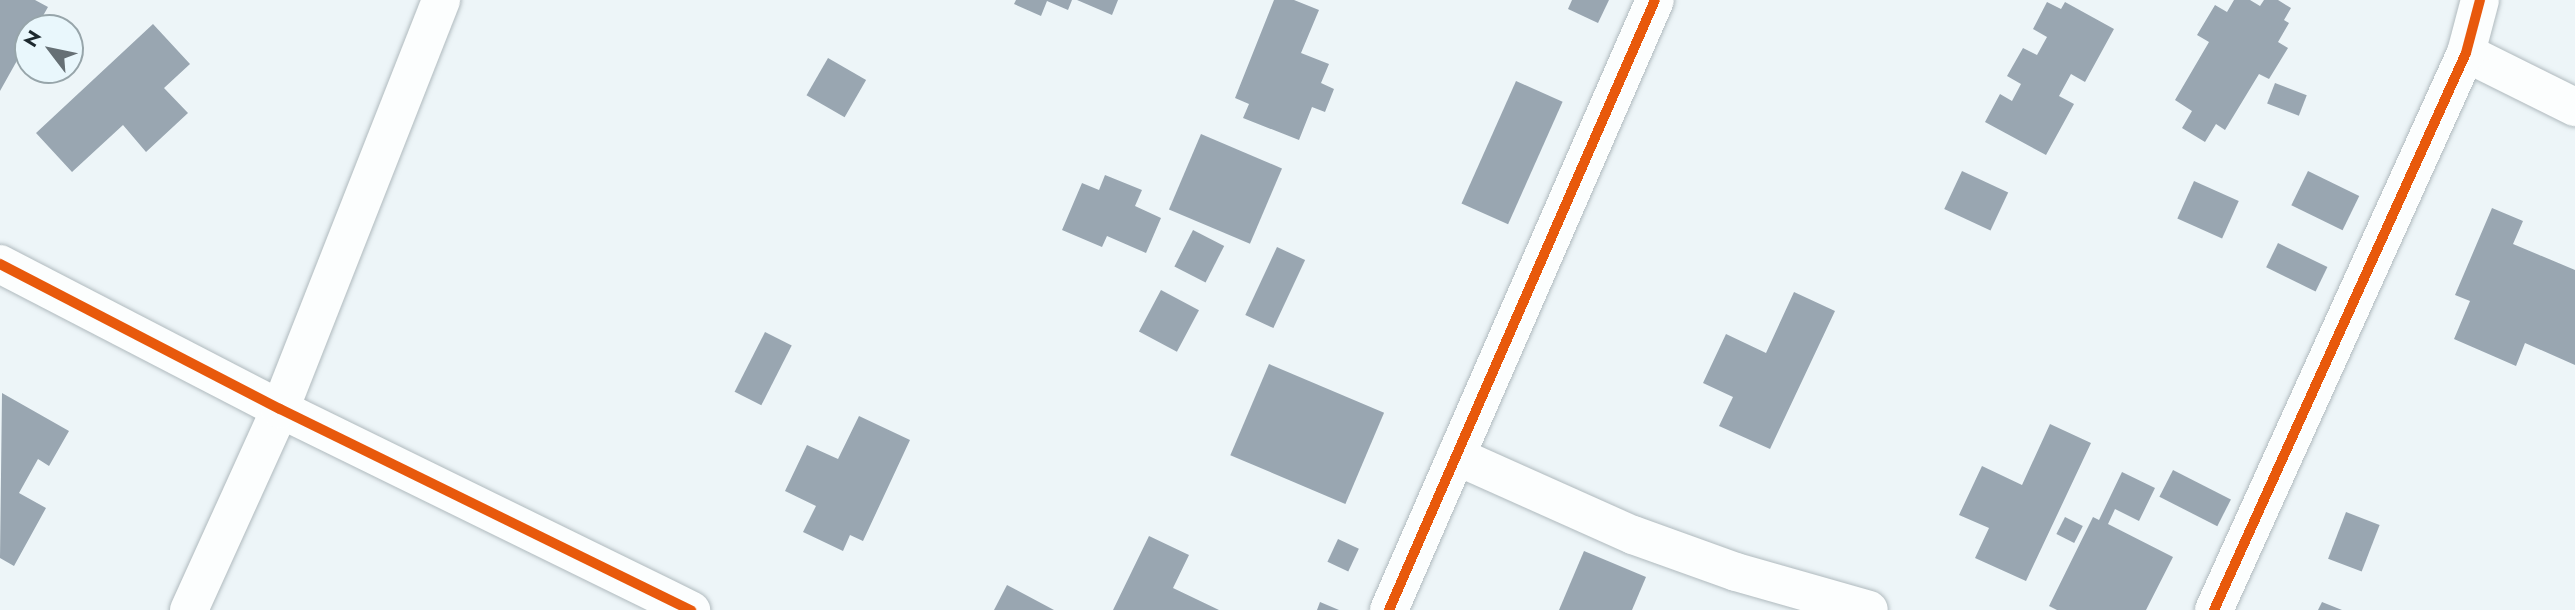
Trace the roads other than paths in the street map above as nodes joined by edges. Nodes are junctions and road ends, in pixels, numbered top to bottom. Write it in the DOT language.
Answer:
graph roads {
  1 [pos="441,0"];
  2 [pos="1656,0"];
  3 [pos="2480,0"];
  4 [pos="2466,53"];
  5 [pos="2575,107"];
  6 [pos="0,264"];
  7 [pos="280,409"];
  8 [pos="1456,456"];
  9 [pos="189,610"];
  10 [pos="691,610"];
  11 [pos="1389,610"];
  12 [pos="1869,610"];
  13 [pos="2214,610"];
  1 -- 7 [label="street"];
  2 -- 8 [label="street"];
  3 -- 4 [label="street"];
  4 -- 5 [label="street"];
  4 -- 13 [label="street"];
  6 -- 7 [label="street"];
  7 -- 9 [label="street"];
  7 -- 10 [label="street"];
  8 -- 11 [label="street"];
  8 -- 12 [label="street"];
}
